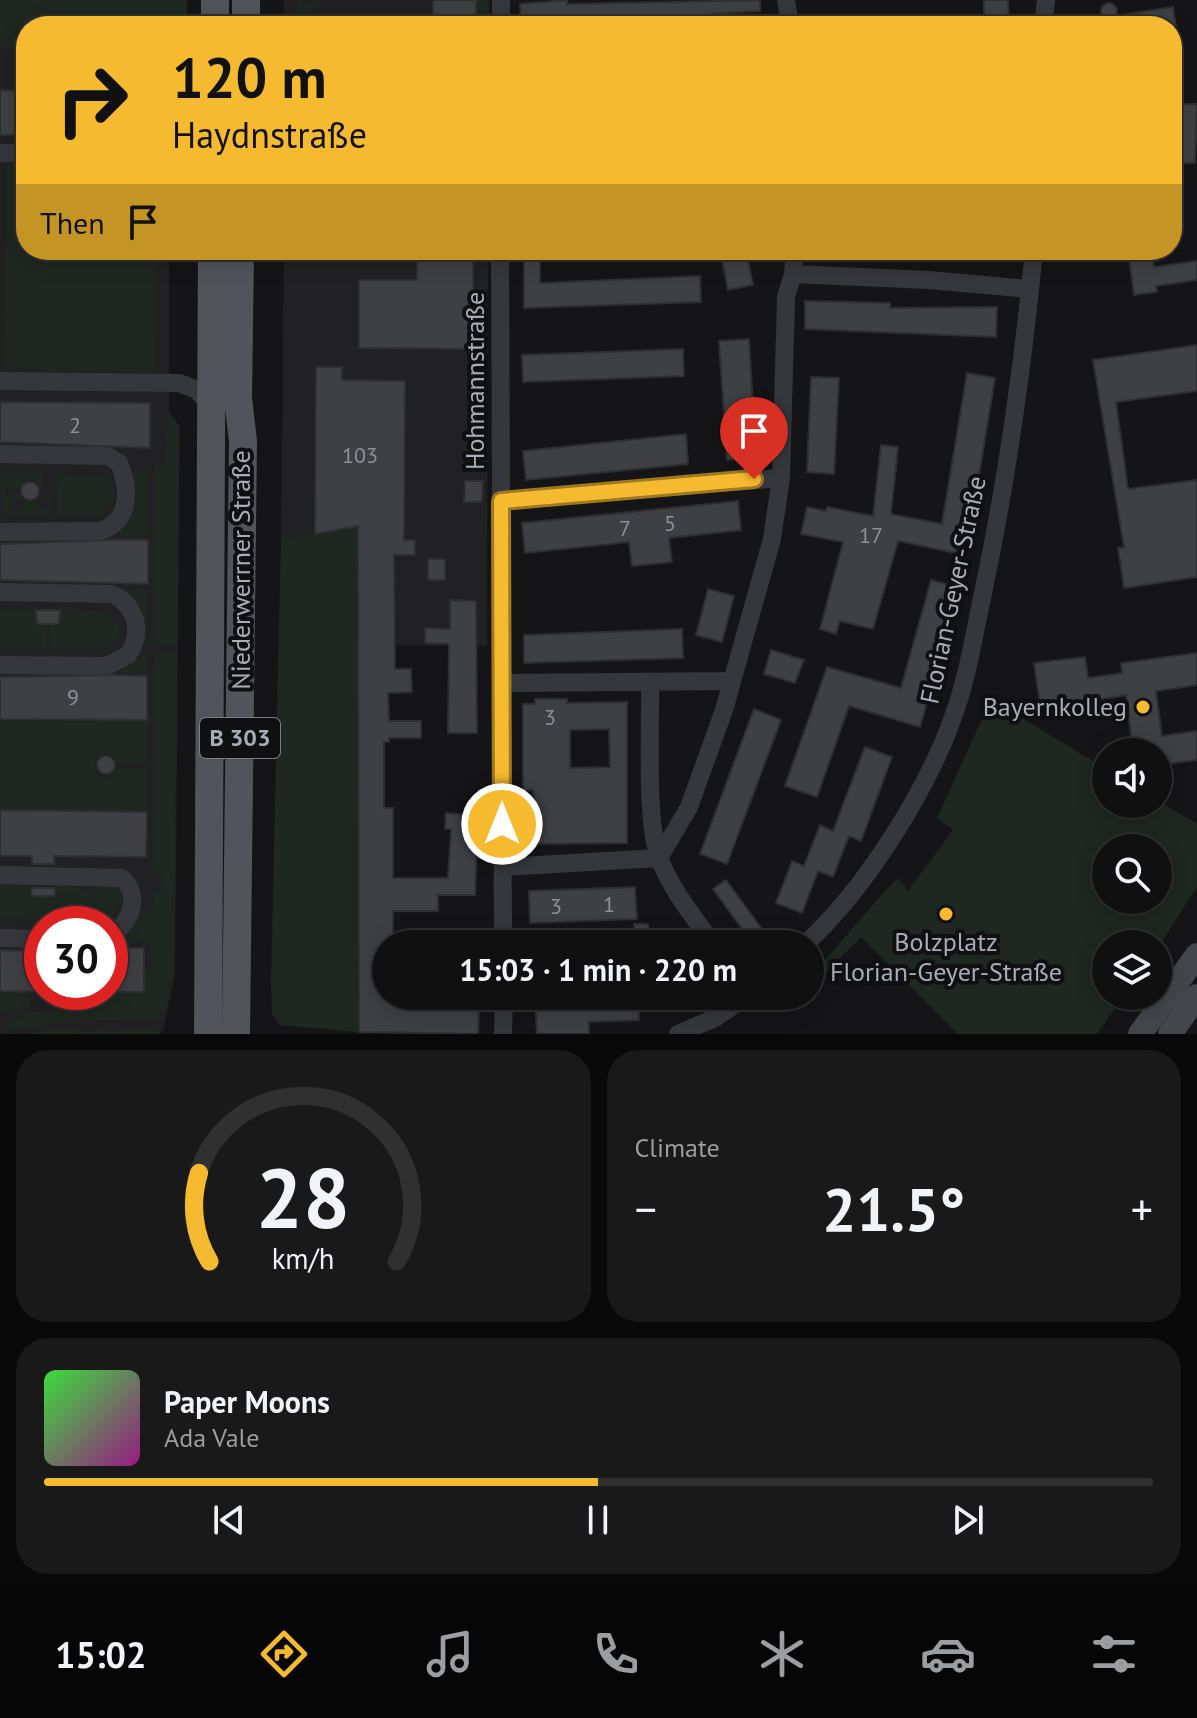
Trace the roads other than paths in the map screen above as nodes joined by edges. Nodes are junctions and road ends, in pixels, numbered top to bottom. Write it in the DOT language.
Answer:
graph roads {
  1 [pos="212,260"];
  2 [pos="240,260"];
  3 [pos="500,260"];
  4 [pos="794,260"];
  5 [pos="1033,260"];
  6 [pos="793,274"];
  7 [pos="1030,289"];
  8 [pos="0,381"];
  9 [pos="211,407"];
  10 [pos="0,454"];
  11 [pos="781,478"];
  12 [pos="501,501"];
  13 [pos="0,532"];
  14 [pos="0,592"];
  15 [pos="0,665"];
  16 [pos="731,681"];
  17 [pos="650,682"];
  18 [pos="502,683"];
  19 [pos="659,858"];
  20 [pos="503,867"];
  21 [pos="0,875"];
  22 [pos="128,917"];
  23 [pos="503,930"];
  24 [pos="703,930"];
  25 [pos="818,930"];
  26 [pos="0,938"];
  27 [pos="24,939"];
  28 [pos="1197,955"];
  29 [pos="1197,996"];
  30 [pos="504,1010"];
  31 [pos="727,1010"];
  32 [pos="208,1034"];
  33 [pos="236,1034"];
  34 [pos="503,1034"];
  35 [pos="678,1034"];
  36 [pos="1140,1034"];
  37 [pos="1170,1034"];
  1 -- 9 [label="main road, Niederwerrner Straße / B 303"];
  2 -- 33 [label="main road, Niederwerrner Straße / B 303"];
  3 -- 12 [label="street, Hohmannstraße"];
  4 -- 6 [label="street"];
  5 -- 7 [label="street, Florian-Geyer-Straße"];
  6 -- 7 [label="street"];
  6 -- 11 [label="street"];
  7 -- 25 [label="street, Florian-Geyer-Straße"];
  8 -- 9 [label="street"];
  9 -- 32 [label="main road, Niederwerrner Straße / B 303"];
  10 -- 13 [label="street"];
  11 -- 12 [label="street"];
  11 -- 16 [label="street"];
  12 -- 18 [label="street, Hohmannstraße"];
  14 -- 15 [label="street"];
  16 -- 17 [label="street"];
  16 -- 19 [label="street"];
  17 -- 18 [label="street"];
  17 -- 19 [label="street"];
  18 -- 20 [label="street, Hohmannstraße"];
  19 -- 20 [label="street"];
  19 -- 24 [label="street"];
  20 -- 23 [label="street, Hohmannstraße"];
  21 -- 22 [label="street"];
  26 -- 27 [label="street"];
  28 -- 36 [label="main road"];
  29 -- 37 [label="main road"];
  30 -- 34 [label="street"];
  31 -- 35 [label="street"];
}
